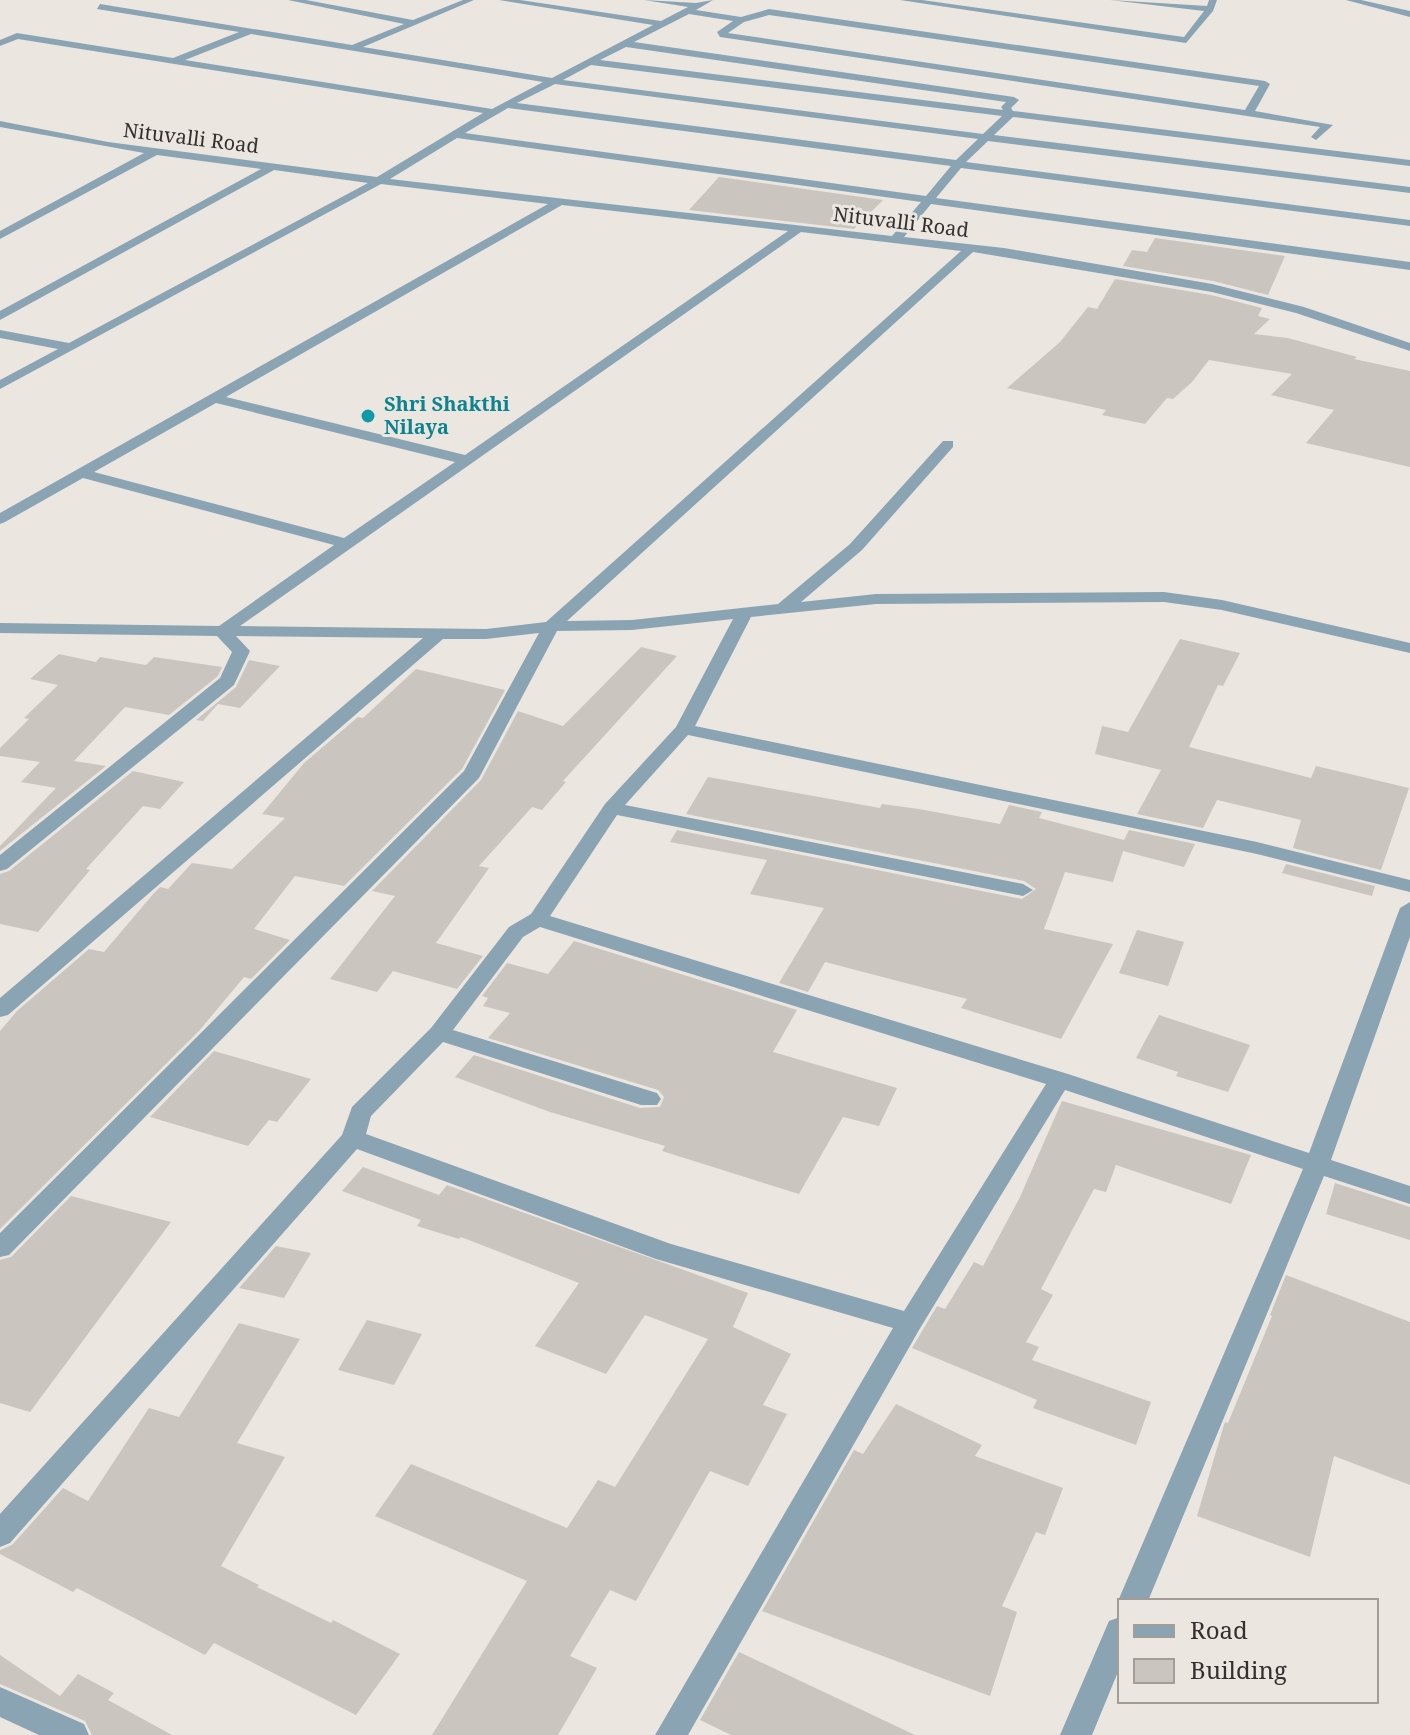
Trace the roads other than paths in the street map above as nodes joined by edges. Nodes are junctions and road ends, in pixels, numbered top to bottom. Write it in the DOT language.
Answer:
graph roads {
  1 [pos="292,0"];
  2 [pos="470,0"];
  3 [pos="503,0"];
  4 [pos="648,0"];
  5 [pos="709,0"];
  6 [pos="904,0"];
  7 [pos="1114,0"];
  8 [pos="1350,0"];
  9 [pos="1211,4"];
  10 [pos="698,6"];
  11 [pos="100,7"];
  12 [pos="687,11"];
  13 [pos="1410,14"];
  14 [pos="741,20"];
  15 [pos="414,23"];
  16 [pos="662,24"];
  17 [pos="251,31"];
  18 [pos="0,43"];
  19 [pos="625,44"];
  20 [pos="354,48"];
  21 [pos="1084,57"];
  22 [pos="1158,60"];
  23 [pos="173,62"];
  24 [pos="591,62"];
  25 [pos="1073,66"];
  26 [pos="1147,66"];
  27 [pos="1061,75"];
  28 [pos="556,80"];
  29 [pos="1050,84"];
  30 [pos="1014,100"];
  31 [pos="507,105"];
  32 [pos="493,112"];
  33 [pos="1010,114"];
  34 [pos="1248,114"];
  35 [pos="1,124"];
  36 [pos="456,135"];
  37 [pos="989,135"];
  38 [pos="1316,137"];
  39 [pos="156,151"];
  40 [pos="1410,163"];
  41 [pos="958,164"];
  42 [pos="274,166"];
  43 [pos="379,181"];
  44 [pos="1410,190"];
  45 [pos="929,199"];
  46 [pos="561,201"];
  47 [pos="1410,223"];
  48 [pos="800,228"];
  49 [pos="0,236"];
  50 [pos="896,239"];
  51 [pos="971,248"];
  52 [pos="1410,266"];
  53 [pos="0,316"];
  54 [pos="0,334"];
  55 [pos="71,347"];
  56 [pos="1410,347"];
  57 [pos="0,385"];
  58 [pos="214,398"];
  59 [pos="948,444"];
  60 [pos="467,460"];
  61 [pos="82,473"];
  62 [pos="0,519"];
  63 [pos="347,544"];
  64 [pos="783,609"];
  65 [pos="745,613"];
  66 [pos="551,626"];
  67 [pos="0,628"];
  68 [pos="222,631"];
  69 [pos="438,634"];
  70 [pos="1410,648"];
  71 [pos="684,729"];
  72 [pos="612,808"];
  73 [pos="0,865"];
  74 [pos="1410,886"];
  75 [pos="1023,890"];
  76 [pos="1410,908"];
  77 [pos="538,919"];
  78 [pos="0,1010"];
  79 [pos="439,1033"];
  80 [pos="1060,1080"];
  81 [pos="649,1099"];
  82 [pos="353,1138"];
  83 [pos="1317,1165"];
  84 [pos="1410,1195"];
  85 [pos="0,1248"];
  86 [pos="910,1323"];
  87 [pos="0,1534"];
  88 [pos="1134,1599"];
  89 [pos="1118,1636"];
  90 [pos="0,1702"];
  91 [pos="73,1735"];
  92 [pos="671,1735"];
  93 [pos="1076,1735"];
  1 -- 15 [label="street"];
  2 -- 15 [label="street"];
  3 -- 16 [label="street"];
  4 -- 10 [label="street"];
  5 -- 10 [label="street"];
  6 -- 9 [label="street"];
  7 -- 9 [label="street"];
  8 -- 13 [label="street"];
  10 -- 12 [label="street"];
  11 -- 17 [label="street"];
  12 -- 14 [label="street"];
  12 -- 16 [label="street"];
  14 -- 21 [label="street"];
  14 -- 29 [label="street"];
  15 -- 20 [label="street"];
  16 -- 19 [label="street"];
  17 -- 20 [label="street"];
  17 -- 23 [label="street"];
  18 -- 23 [label="street"];
  19 -- 24 [label="street"];
  19 -- 30 [label="street"];
  20 -- 28 [label="street"];
  21 -- 25 [label="street"];
  21 -- 26 [label="street"];
  22 -- 26 [label="street"];
  23 -- 32 [label="street"];
  24 -- 28 [label="street"];
  24 -- 33 [label="street"];
  26 -- 34 [label="street"];
  27 -- 29 [label="street"];
  28 -- 31 [label="street"];
  28 -- 37 [label="street"];
  29 -- 30 [label="street"];
  29 -- 34 [label="street"];
  30 -- 33 [label="street"];
  31 -- 32 [label="street"];
  31 -- 41 [label="street"];
  32 -- 36 [label="street"];
  33 -- 37 [label="street"];
  33 -- 40 [label="street"];
  34 -- 38 [label="street"];
  35 -- 39 [label="street, Nituvalli Road"];
  36 -- 43 [label="street"];
  36 -- 45 [label="street"];
  37 -- 41 [label="street"];
  37 -- 44 [label="street"];
  39 -- 42 [label="street, Nituvalli Road"];
  39 -- 49 [label="street"];
  41 -- 45 [label="street"];
  41 -- 47 [label="street"];
  42 -- 43 [label="street, Nituvalli Road"];
  42 -- 53 [label="street"];
  43 -- 46 [label="street, Nituvalli Road"];
  43 -- 55 [label="street"];
  45 -- 50 [label="street"];
  45 -- 52 [label="street"];
  46 -- 48 [label="street, Nituvalli Road"];
  46 -- 58 [label="street"];
  48 -- 50 [label="street, Nituvalli Road"];
  48 -- 60 [label="street"];
  50 -- 51 [label="street, Nituvalli Road"];
  51 -- 56 [label="street, Nituvalli Road"];
  51 -- 66 [label="street"];
  54 -- 55 [label="street"];
  55 -- 57 [label="street"];
  58 -- 60 [label="street"];
  58 -- 61 [label="street"];
  59 -- 64 [label="street"];
  60 -- 63 [label="street"];
  61 -- 62 [label="street"];
  61 -- 63 [label="street"];
  63 -- 68 [label="street"];
  64 -- 65 [label="street"];
  64 -- 70 [label="street"];
  65 -- 66 [label="street"];
  65 -- 71 [label="street"];
  66 -- 69 [label="street"];
  66 -- 85 [label="street"];
  67 -- 68 [label="street"];
  68 -- 69 [label="street"];
  68 -- 73 [label="street"];
  69 -- 78 [label="street"];
  71 -- 72 [label="street"];
  71 -- 74 [label="street"];
  72 -- 75 [label="street"];
  72 -- 77 [label="street"];
  76 -- 83 [label="street"];
  77 -- 79 [label="street"];
  77 -- 80 [label="street"];
  79 -- 81 [label="street"];
  79 -- 82 [label="street"];
  80 -- 83 [label="street"];
  80 -- 86 [label="street"];
  82 -- 86 [label="street"];
  82 -- 87 [label="street"];
  83 -- 84 [label="street"];
  83 -- 88 [label="street"];
  86 -- 92 [label="street"];
  89 -- 93 [label="street"];
  90 -- 91 [label="street"];
}
